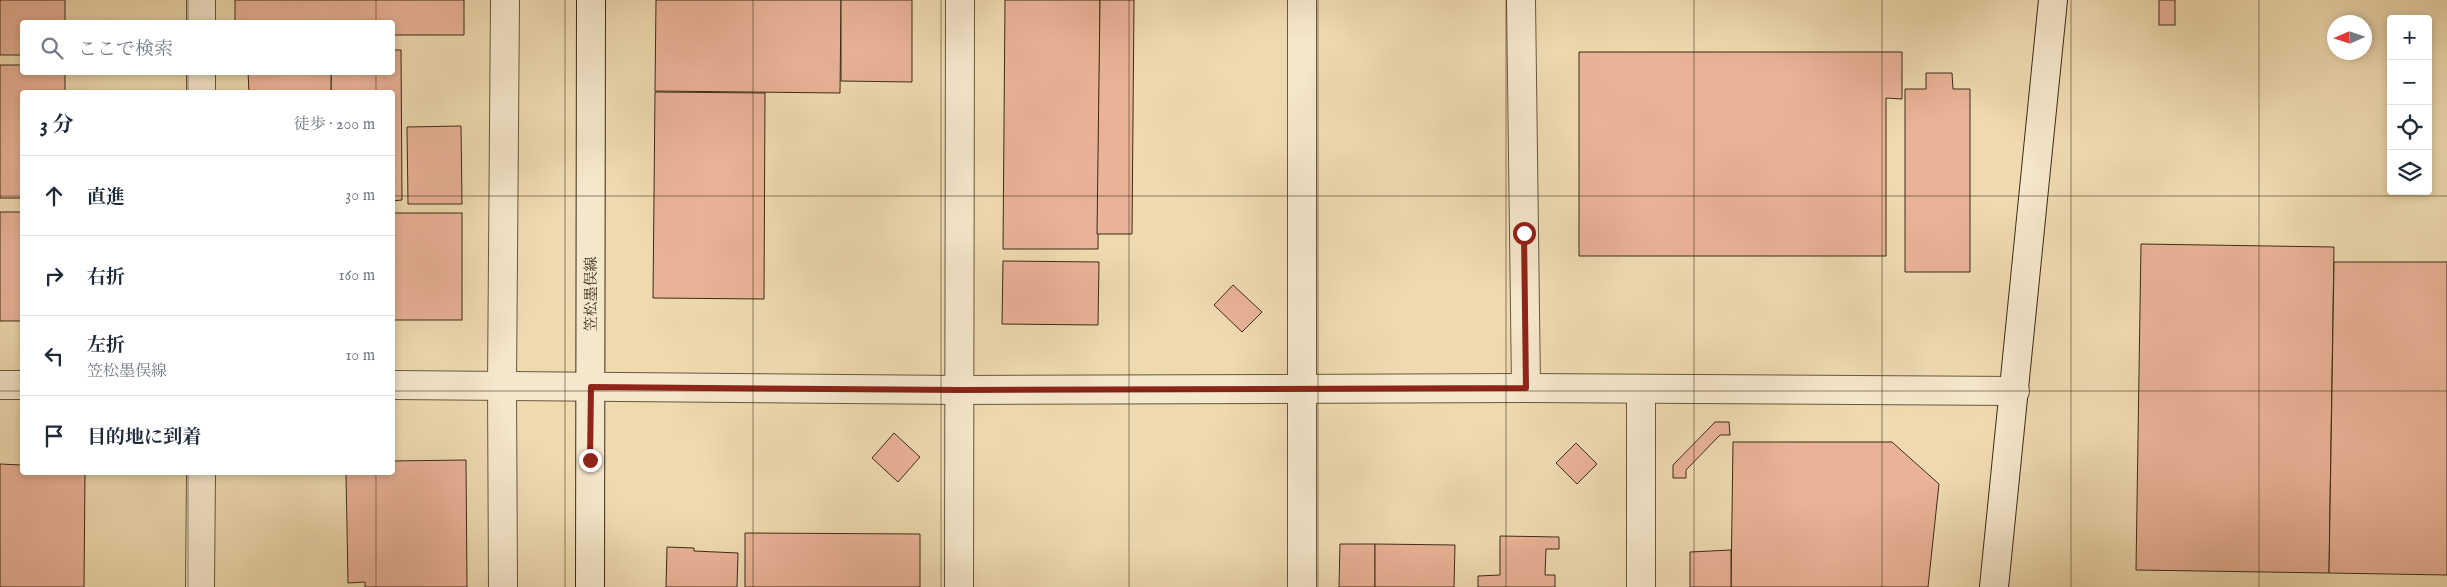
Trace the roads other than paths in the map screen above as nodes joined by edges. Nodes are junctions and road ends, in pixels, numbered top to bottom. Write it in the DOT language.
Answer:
graph roads {
  1 [pos="200,0"];
  2 [pos="505,0"];
  3 [pos="591,0"];
  4 [pos="960,0"];
  5 [pos="1302,0"];
  6 [pos="1522,0"];
  7 [pos="2053,0"];
  8 [pos="200,20"];
  9 [pos="201,75"];
  10 [pos="201,90"];
  11 [pos="0,385"];
  12 [pos="20,385"];
  13 [pos="395,385"];
  14 [pos="502,385"];
  15 [pos="591,387"];
  16 [pos="1526,388"];
  17 [pos="1641,389"];
  18 [pos="960,390"];
  19 [pos="1303,390"];
  20 [pos="2015,391"];
  21 [pos="200,475"];
  22 [pos="200,587"];
  23 [pos="503,587"];
  24 [pos="590,587"];
  25 [pos="959,587"];
  26 [pos="1302,587"];
  27 [pos="1641,587"];
  28 [pos="1994,587"];
  1 -- 8 [label="street"];
  2 -- 14 [label="street"];
  3 -- 15 [label="street, 笠松墨俣線"];
  4 -- 18 [label="street"];
  5 -- 19 [label="street"];
  6 -- 16 [label="street"];
  7 -- 20 [label="street"];
  9 -- 10 [label="street"];
  11 -- 12 [label="street"];
  13 -- 14 [label="street"];
  14 -- 15 [label="street"];
  14 -- 23 [label="street"];
  15 -- 18 [label="street"];
  15 -- 24 [label="street, 笠松墨俣線"];
  16 -- 17 [label="street"];
  16 -- 19 [label="street"];
  17 -- 20 [label="street"];
  17 -- 27 [label="street"];
  18 -- 19 [label="street"];
  18 -- 25 [label="street"];
  19 -- 26 [label="street"];
  20 -- 28 [label="street"];
  21 -- 22 [label="street"];
}
